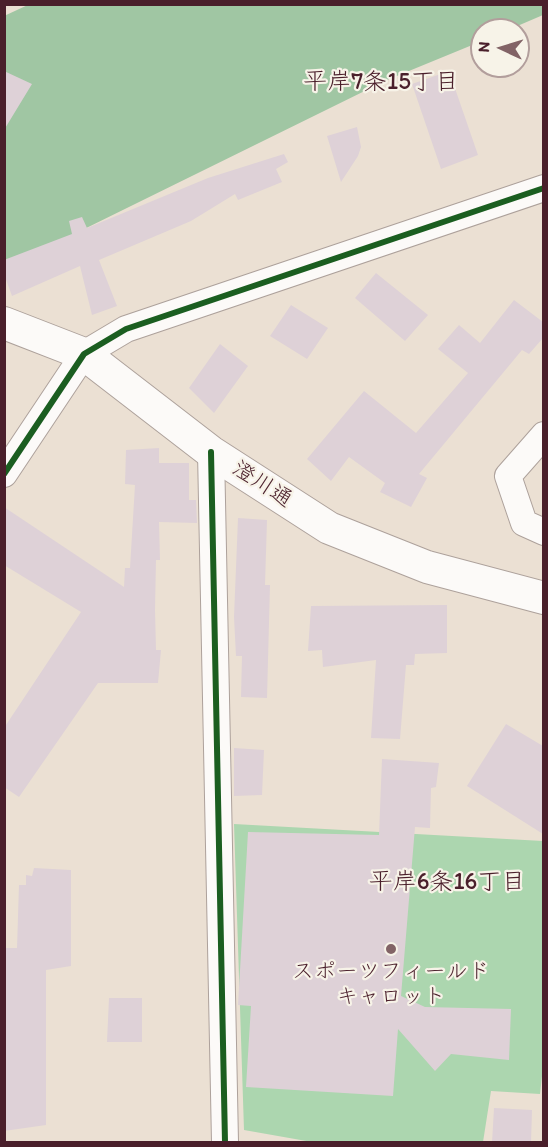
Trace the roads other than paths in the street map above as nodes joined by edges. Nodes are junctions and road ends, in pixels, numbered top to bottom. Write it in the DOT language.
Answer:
graph roads {
  1 [pos="543,188"];
  2 [pos="4,323"];
  3 [pos="84,354"];
  4 [pos="543,435"];
  5 [pos="211,452"];
  6 [pos="4,474"];
  7 [pos="543,532"];
  8 [pos="543,598"];
  9 [pos="225,1143"];
  1 -- 3 [label="street"];
  2 -- 3 [label="street, 澄川通"];
  3 -- 5 [label="street, 澄川通"];
  3 -- 6 [label="street"];
  4 -- 7 [label="street"];
  5 -- 8 [label="street, 澄川通"];
  5 -- 9 [label="street"];
}
